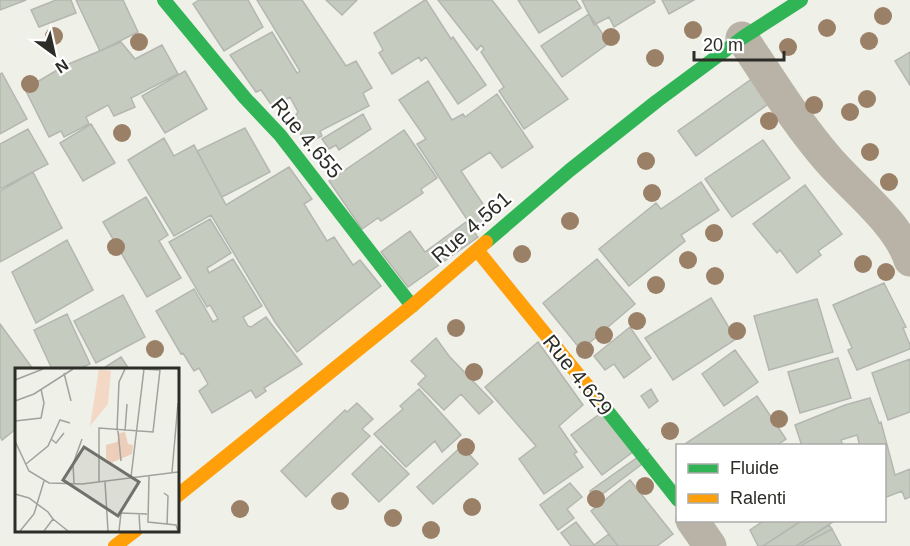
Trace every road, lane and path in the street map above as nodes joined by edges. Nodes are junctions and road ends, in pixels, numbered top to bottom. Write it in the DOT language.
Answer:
graph roads {
  1 [pos="164,0"];
  2 [pos="801,0"];
  3 [pos="742,38"];
  4 [pos="477,250"];
  5 [pos="910,260"];
  6 [pos="412,306"];
  7 [pos="178,495"];
  8 [pos="676,497"];
  9 [pos="693,522"];
  10 [pos="710,546"];
  1 -- 6 [label="main road, Rue 4.655"];
  2 -- 3 [label="main road, Rue 4.561"];
  3 -- 4 [label="main road, Rue 4.561"];
  3 -- 5 [label="street"];
  4 -- 6 [label="main road, Rue 4.561"];
  4 -- 8 [label="main road, Rue 4.629"];
  6 -- 7 [label="main road, Rue 4.561"];
  9 -- 10 [label="street"];
}
